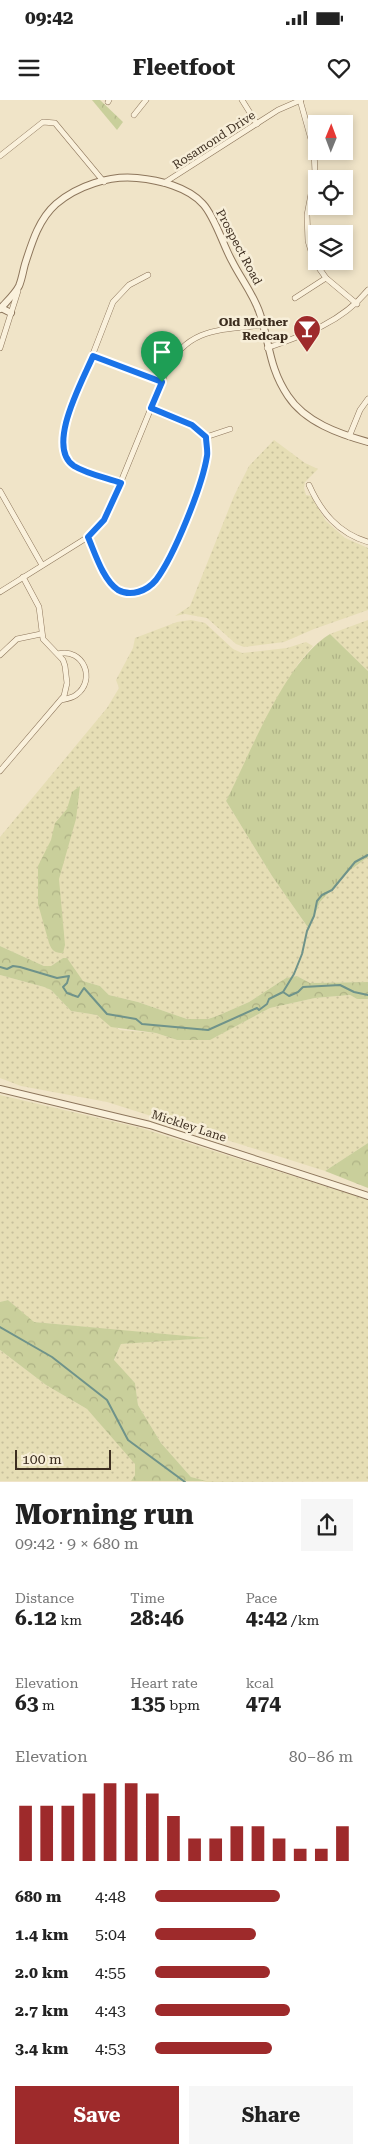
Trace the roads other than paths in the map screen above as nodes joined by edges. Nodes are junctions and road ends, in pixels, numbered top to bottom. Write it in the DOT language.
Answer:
graph roads {
  1 [pos="146,100"];
  2 [pos="242,100"];
  3 [pos="300,100"];
  4 [pos="134,115"];
  5 [pos="257,124"];
  6 [pos="0,156"];
  7 [pos="104,182"];
  8 [pos="164,184"];
  9 [pos="148,276"];
  10 [pos="326,278"];
  11 [pos="19,286"];
  12 [pos="368,290"];
  13 [pos="295,298"];
  14 [pos="357,304"];
  15 [pos="1,308"];
  16 [pos="11,313"];
  17 [pos="264,325"];
  18 [pos="0,348"];
  19 [pos="267,348"];
  20 [pos="93,356"];
  21 [pos="162,382"];
  22 [pos="368,399"];
  23 [pos="151,408"];
  24 [pos="230,429"];
  25 [pos="206,437"];
  26 [pos="349,437"];
  27 [pos="368,442"];
  28 [pos="121,483"];
  29 [pos="309,489"];
  30 [pos="0,492"];
  31 [pos="88,537"];
  32 [pos="368,542"];
  33 [pos="42,565"];
  34 [pos="23,577"];
  35 [pos="0,592"];
  36 [pos="41,634"];
  37 [pos="58,654"];
  38 [pos="0,655"];
  39 [pos="61,700"];
  40 [pos="0,771"];
  41 [pos="0,1089"];
  42 [pos="368,1196"];
  1 -- 4 [label="street"];
  2 -- 5 [label="street"];
  3 -- 5 [label="street, Rosamond Drive"];
  3 -- 10 [label="street"];
  5 -- 8 [label="street, Rosamond Drive"];
  6 -- 7 [label="street"];
  7 -- 8 [label="street, Prospect Road"];
  7 -- 11 [label="street, Prospect Road"];
  8 -- 17 [label="street, Prospect Road"];
  9 -- 20 [label="street"];
  10 -- 13 [label="street"];
  10 -- 14 [label="street"];
  11 -- 15 [label="street"];
  11 -- 16 [label="street, Prospect Road"];
  12 -- 14 [label="street"];
  14 -- 19 [label="street"];
  15 -- 16 [label="street"];
  16 -- 18 [label="street, Prospect Road"];
  17 -- 19 [label="street, Prospect Road"];
  17 -- 21 [label="street"];
  19 -- 26 [label="street, Prospect Road"];
  20 -- 21 [label="street"];
  20 -- 28 [label="street"];
  21 -- 23 [label="street"];
  22 -- 26 [label="street"];
  23 -- 25 [label="street"];
  23 -- 28 [label="street"];
  24 -- 25 [label="street"];
  25 -- 31 [label="street"];
  26 -- 27 [label="street, Prospect Road"];
  28 -- 31 [label="street"];
  29 -- 32 [label="street"];
  30 -- 33 [label="street"];
  31 -- 33 [label="street"];
  33 -- 34 [label="street"];
  34 -- 35 [label="street"];
  34 -- 36 [label="street"];
  36 -- 37 [label="street"];
  36 -- 38 [label="street"];
  37 -- 39 [label="street"];
  37 -- 39 [label="street"];
  39 -- 40 [label="street"];
  41 -- 42 [label="street, Mickley Lane"];
}
